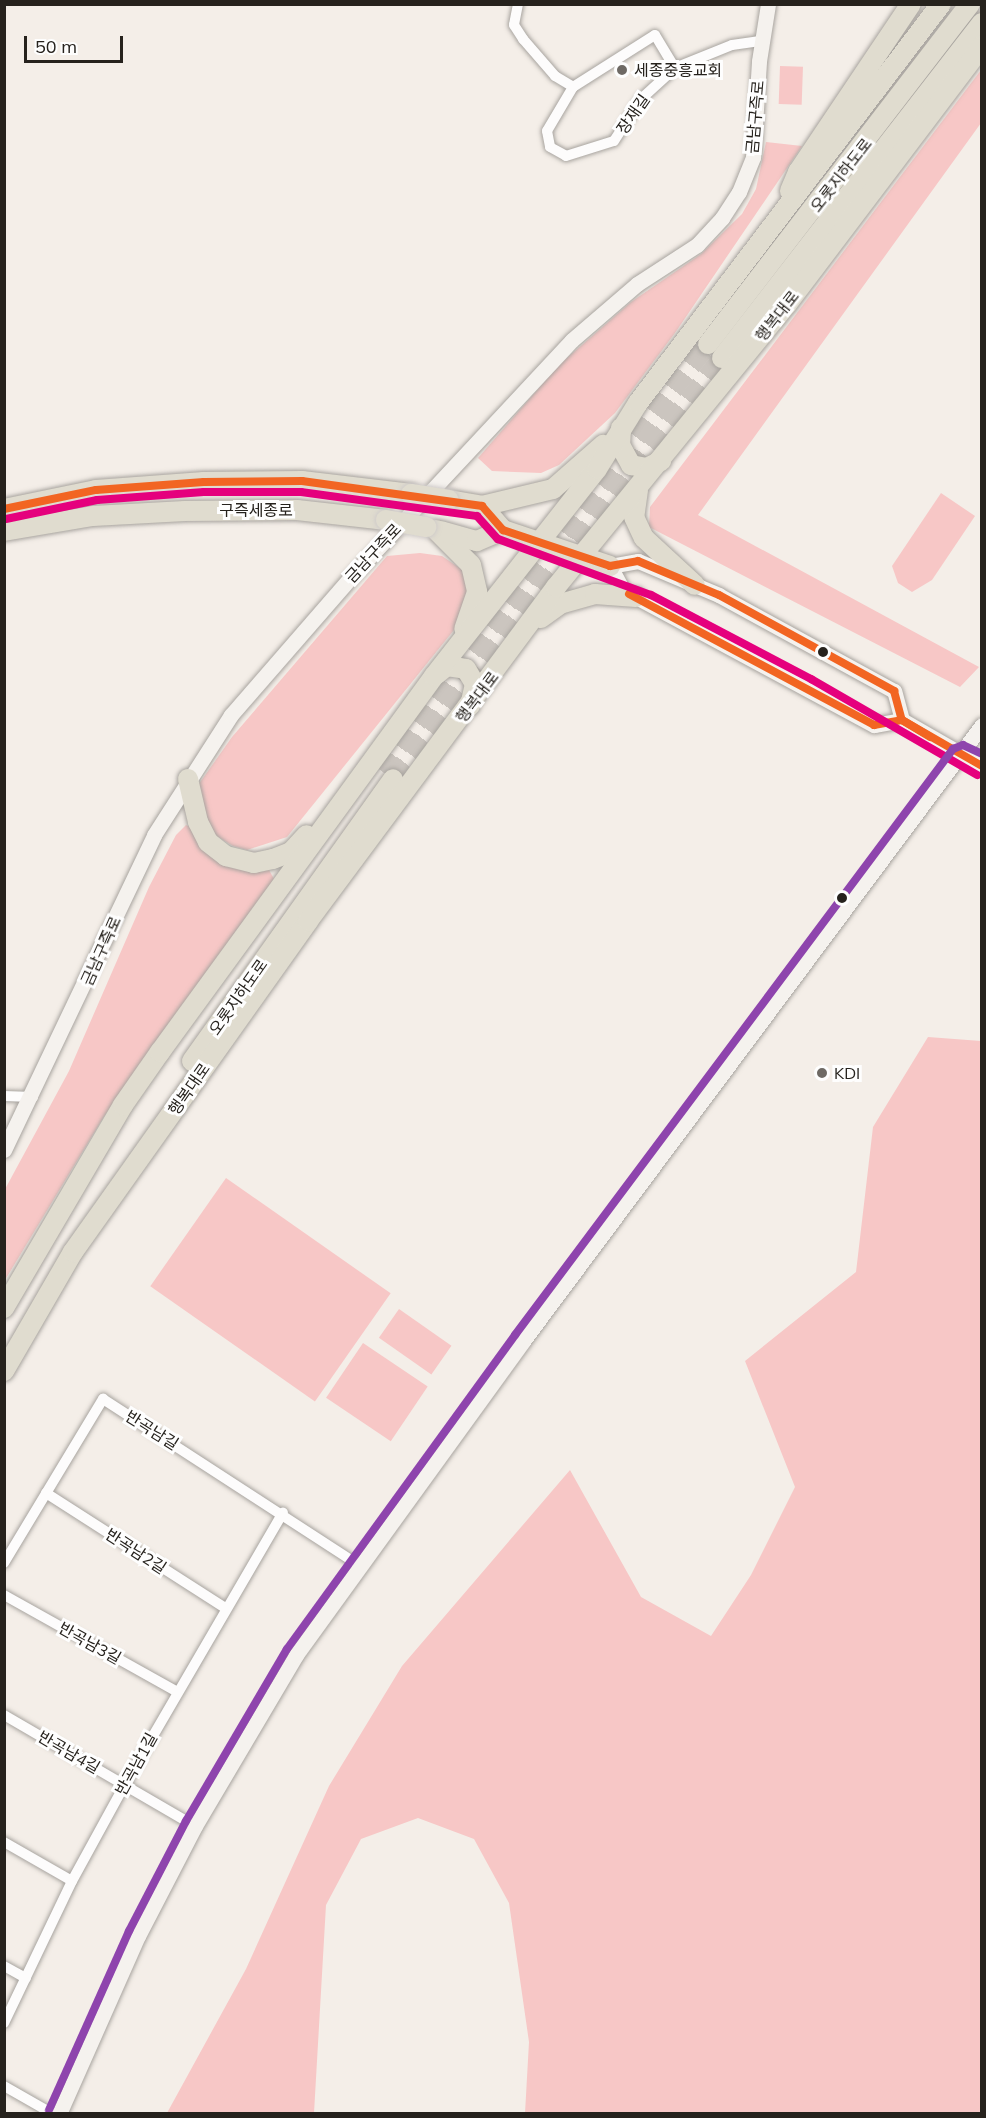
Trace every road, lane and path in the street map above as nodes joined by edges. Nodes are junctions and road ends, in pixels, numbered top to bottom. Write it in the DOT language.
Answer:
graph roads {
  1 [pos="518,4"];
  2 [pos="768,4"];
  3 [pos="911,4"];
  4 [pos="941,4"];
  5 [pos="970,4"];
  6 [pos="981,23"];
  7 [pos="762,41"];
  8 [pos="981,46"];
  9 [pos="981,60"];
  10 [pos="675,68"];
  11 [pos="573,87"];
  12 [pos="925,122"];
  13 [pos="779,219"];
  14 [pos="708,344"];
  15 [pos="722,358"];
  16 [pos="621,428"];
  17 [pos="667,455"];
  18 [pos="639,488"];
  19 [pos="482,506"];
  20 [pos="4,509"];
  21 [pos="431,528"];
  22 [pos="503,530"];
  23 [pos="4,531"];
  24 [pos="541,541"];
  25 [pos="583,557"];
  26 [pos="610,566"];
  27 [pos="695,585"];
  28 [pos="636,597"];
  29 [pos="527,628"];
  30 [pos="434,676"];
  31 [pos="469,707"];
  32 [pos="902,720"];
  33 [pos="981,725"];
  34 [pos="961,755"];
  35 [pos="981,766"];
  36 [pos="188,779"];
  37 [pos="354,785"];
  38 [pos="4,1096"];
  39 [pos="33,1097"];
  40 [pos="4,1150"];
  41 [pos="60,1219"];
  42 [pos="73,1252"];
  43 [pos="4,1308"];
  44 [pos="4,1371"];
  45 [pos="46,1493"];
  46 [pos="283,1513"];
  47 [pos="4,1563"];
  48 [pos="360,1566"];
  49 [pos="4,1595"];
  50 [pos="225,1608"];
  51 [pos="176,1691"];
  52 [pos="4,1715"];
  53 [pos="125,1784"];
  54 [pos="195,1826"];
  55 [pos="4,1842"];
  56 [pos="72,1881"];
  57 [pos="4,1966"];
  58 [pos="26,1978"];
  59 [pos="4,2023"];
  60 [pos="4,2086"];
  61 [pos="53,2114"];
  62 [pos="59,2114"];
  1 -- 11 [label="street"];
  2 -- 7 [label="street, 금남구즉로"];
  3 -- 13 [label="highway"];
  4 -- 13 [label="highway"];
  5 -- 14 [label="highway, 오롯지하도로"];
  6 -- 15 [label="highway, 오롯지하도로"];
  7 -- 10 [label="street, 장재길"];
  7 -- 36 [label="street, 금남구즉로"];
  8 -- 12 [label="highway, 행복대로"];
  9 -- 12 [label="highway"];
  10 -- 11 [label="street, 장재길"];
  10 -- 11 [label="street, 장재길"];
  12 -- 17 [label="highway, 행복대로"];
  13 -- 16 [label="highway"];
  16 -- 17 [label="highway"];
  16 -- 19 [label="highway"];
  16 -- 24 [label="highway"];
  17 -- 18 [label="highway, 행복대로"];
  18 -- 25 [label="highway, 행복대로"];
  18 -- 27 [label="highway"];
  19 -- 20 [label="highway, 구즉세종로, bridge"];
  19 -- 22 [label="highway"];
  21 -- 22 [label="highway, 구즉세종로"];
  21 -- 23 [label="highway, 구즉세종로, bridge"];
  21 -- 30 [label="highway"];
  22 -- 24 [label="highway"];
  24 -- 25 [label="highway"];
  24 -- 30 [label="highway"];
  25 -- 26 [label="highway"];
  25 -- 29 [label="highway, 행복대로"];
  26 -- 27 [label="street"];
  26 -- 28 [label="street"];
  27 -- 32 [label="street"];
  28 -- 29 [label="highway"];
  28 -- 32 [label="street"];
  29 -- 31 [label="highway, 행복대로"];
  30 -- 31 [label="highway"];
  30 -- 37 [label="highway"];
  31 -- 42 [label="highway, 행복대로"];
  32 -- 34 [label="street"];
  33 -- 34 [label="street"];
  34 -- 35 [label="street"];
  34 -- 48 [label="street"];
  36 -- 37 [label="highway"];
  36 -- 39 [label="street, 금남구즉로"];
  37 -- 41 [label="highway"];
  38 -- 39 [label="street"];
  39 -- 40 [label="street, 금남구즉로"];
  41 -- 42 [label="highway, 오롯지하도로"];
  41 -- 43 [label="highway"];
  42 -- 44 [label="highway, 행복대로"];
  45 -- 46 [label="street, 반곡남길"];
  45 -- 47 [label="street, 반곡남길"];
  45 -- 50 [label="street, 반곡남2길"];
  46 -- 48 [label="street, 반곡남길"];
  46 -- 50 [label="street, 반곡남1길"];
  48 -- 54 [label="street"];
  49 -- 51 [label="street, 반곡남3길"];
  50 -- 51 [label="street, 반곡남1길"];
  51 -- 53 [label="street, 반곡남1길"];
  52 -- 53 [label="street, 반곡남4길"];
  53 -- 54 [label="street, 반곡남4길"];
  53 -- 56 [label="street, 반곡남1길"];
  54 -- 62 [label="street"];
  55 -- 56 [label="street"];
  56 -- 58 [label="street, 반곡남1길"];
  57 -- 58 [label="street"];
  58 -- 59 [label="street, 반곡남1길"];
  60 -- 61 [label="street"];
}
